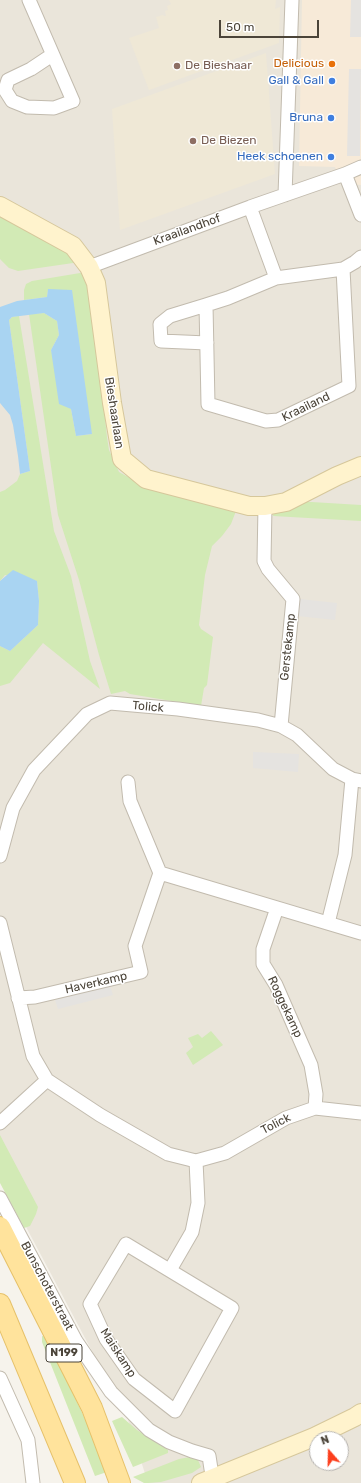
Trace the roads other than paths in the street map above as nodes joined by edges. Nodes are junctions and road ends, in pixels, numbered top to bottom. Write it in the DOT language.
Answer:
graph roads {
  1 [pos="29,0"];
  2 [pos="292,0"];
  3 [pos="52,55"];
  4 [pos="361,167"];
  5 [pos="345,174"];
  6 [pos="285,195"];
  7 [pos="0,206"];
  8 [pos="250,207"];
  9 [pos="361,215"];
  10 [pos="361,257"];
  11 [pos="89,267"];
  12 [pos="343,269"];
  13 [pos="276,278"];
  14 [pos="206,305"];
  15 [pos="207,343"];
  16 [pos="361,466"];
  17 [pos="265,506"];
  18 [pos="280,726"];
  19 [pos="356,780"];
  20 [pos="128,782"];
  21 [pos="0,856"];
  22 [pos="160,873"];
  23 [pos="278,908"];
  24 [pos="0,923"];
  25 [pos="328,923"];
  26 [pos="361,933"];
  27 [pos="18,998"];
  28 [pos="47,1080"];
  29 [pos="315,1108"];
  30 [pos="361,1113"];
  31 [pos="0,1123"];
  32 [pos="196,1161"];
  33 [pos="0,1198"];
  34 [pos="0,1227"];
  35 [pos="170,1270"];
  36 [pos="0,1304"];
  37 [pos="0,1378"];
  38 [pos="361,1413"];
  39 [pos="211,1481"];
  40 [pos="33,1483"];
  41 [pos="75,1483"];
  42 [pos="120,1483"];
  1 -- 3 [label="street"];
  2 -- 6 [label="street"];
  3 -- 3 [label="street"];
  4 -- 5 [label="street, Kraailandhof"];
  5 -- 6 [label="street, Kraailandhof"];
  5 -- 9 [label="street"];
  6 -- 8 [label="street, Kraailandhof"];
  7 -- 11 [label="street, Bieshaarlaan"];
  8 -- 11 [label="street, Kraailandhof"];
  8 -- 13 [label="street"];
  10 -- 12 [label="street"];
  11 -- 17 [label="street, Bieshaarlaan"];
  12 -- 13 [label="street"];
  12 -- 15 [label="street, Kraailand"];
  13 -- 14 [label="street"];
  14 -- 15 [label="street, Kraailand"];
  14 -- 15 [label="street"];
  16 -- 17 [label="street, Bieshaarlaan"];
  17 -- 18 [label="street, Gerstekamp"];
  18 -- 19 [label="street, Tolick"];
  18 -- 21 [label="street, Tolick"];
  19 -- 25 [label="street"];
  20 -- 22 [label="street"];
  22 -- 23 [label="street"];
  22 -- 27 [label="street, Haverkamp"];
  23 -- 25 [label="street"];
  23 -- 29 [label="street, Roggekamp"];
  24 -- 27 [label="street, Tolick"];
  25 -- 26 [label="street"];
  27 -- 28 [label="street, Tolick"];
  28 -- 31 [label="street"];
  28 -- 32 [label="street, Tolick"];
  29 -- 30 [label="street, Tolick"];
  29 -- 32 [label="street, Tolick"];
  32 -- 35 [label="street"];
  33 -- 39 [label="street, Bunschoterstraat"];
  34 -- 42 [label="main road, Bunschoterstraat / N199"];
  35 -- 35 [label="street, Maiskamp"];
  36 -- 41 [label="main road"];
  37 -- 40 [label="street"];
  38 -- 39 [label="street"];
}
